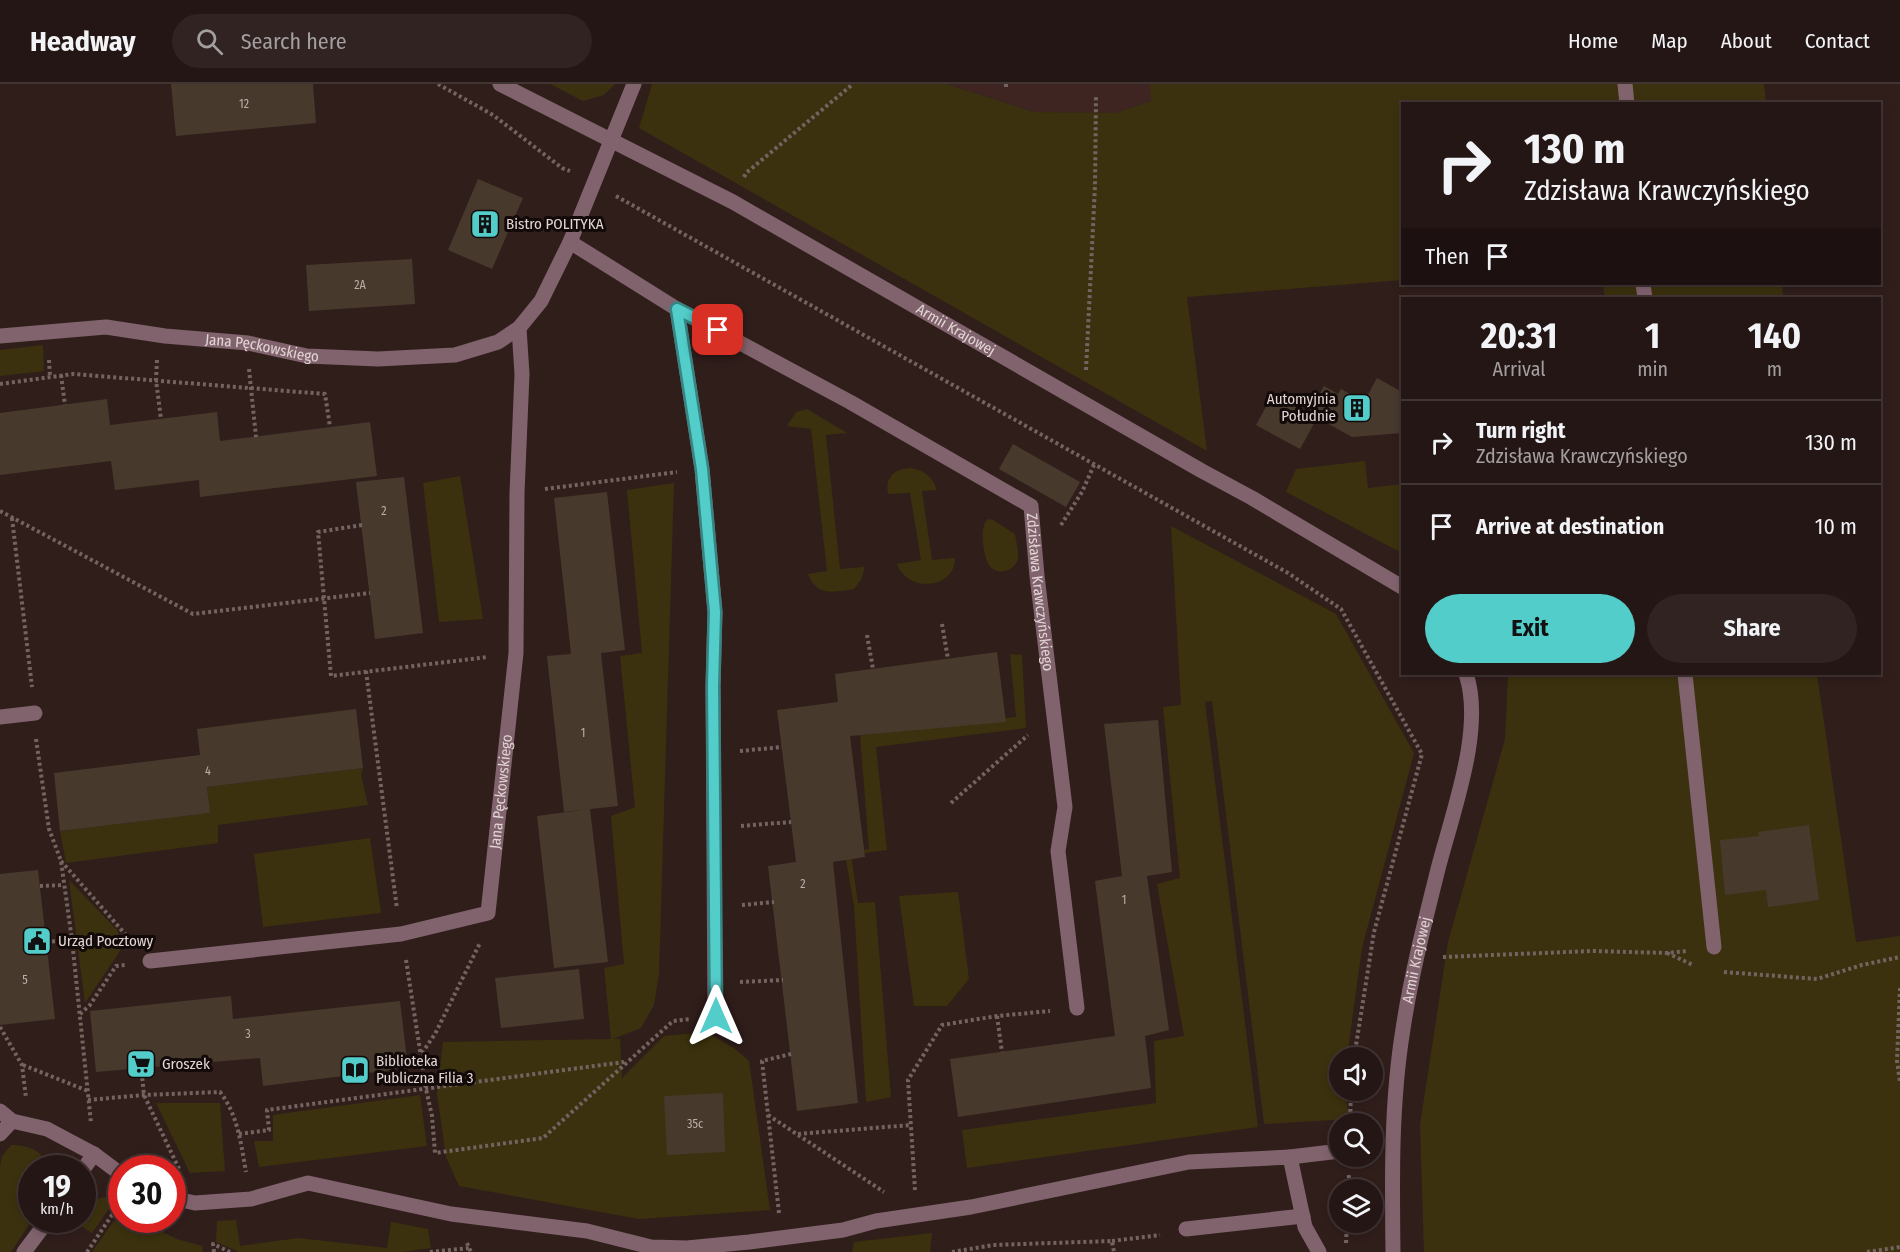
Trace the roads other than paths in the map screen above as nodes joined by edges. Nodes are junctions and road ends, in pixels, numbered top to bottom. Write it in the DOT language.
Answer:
graph roads {
  1 [pos="500,84"];
  2 [pos="634,84"];
  3 [pos="1625,84"];
  4 [pos="1627,102"];
  5 [pos="610,140"];
  6 [pos="570,242"];
  7 [pos="677,309"];
  8 [pos="519,328"];
  9 [pos="0,336"];
  10 [pos="1401,585"];
  11 [pos="1466,675"];
  12 [pos="1685,675"];
  13 [pos="35,712"];
  14 [pos="0,717"];
  15 [pos="1714,947"];
  16 [pos="150,962"];
  17 [pos="1077,1008"];
  18 [pos="716,1016"];
  19 [pos="6,1116"];
  20 [pos="0,1134"];
  21 [pos="1329,1152"];
  22 [pos="94,1154"];
  23 [pos="1290,1157"];
  24 [pos="108,1164"];
  25 [pos="186,1201"];
  26 [pos="1303,1216"];
  27 [pos="1186,1229"];
  28 [pos="38,1233"];
  29 [pos="24,1252"];
  30 [pos="1319,1252"];
  31 [pos="1393,1252"];
  1 -- 5 [label="street, Armii Krajowej"];
  2 -- 5 [label="street, Jana Pęckowskiego"];
  3 -- 4 [label="street"];
  5 -- 6 [label="street, Jana Pęckowskiego"];
  5 -- 10 [label="street, Armii Krajowej"];
  6 -- 7 [label="street, Zdzisława Krawczyńskiego"];
  6 -- 8 [label="street, Jana Pęckowskiego"];
  7 -- 17 [label="street, Zdzisława Krawczyńskiego"];
  7 -- 18 [label="street"];
  8 -- 9 [label="street, Jana Pęckowskiego"];
  8 -- 16 [label="street, Jana Pęckowskiego"];
  11 -- 31 [label="street, Armii Krajowej"];
  12 -- 15 [label="street"];
  13 -- 14 [label="street"];
  19 -- 20 [label="street"];
  19 -- 22 [label="street"];
  21 -- 23 [label="street"];
  22 -- 24 [label="street"];
  23 -- 25 [label="street"];
  23 -- 26 [label="street"];
  26 -- 27 [label="street"];
  26 -- 30 [label="street"];
  28 -- 29 [label="street"];
}
